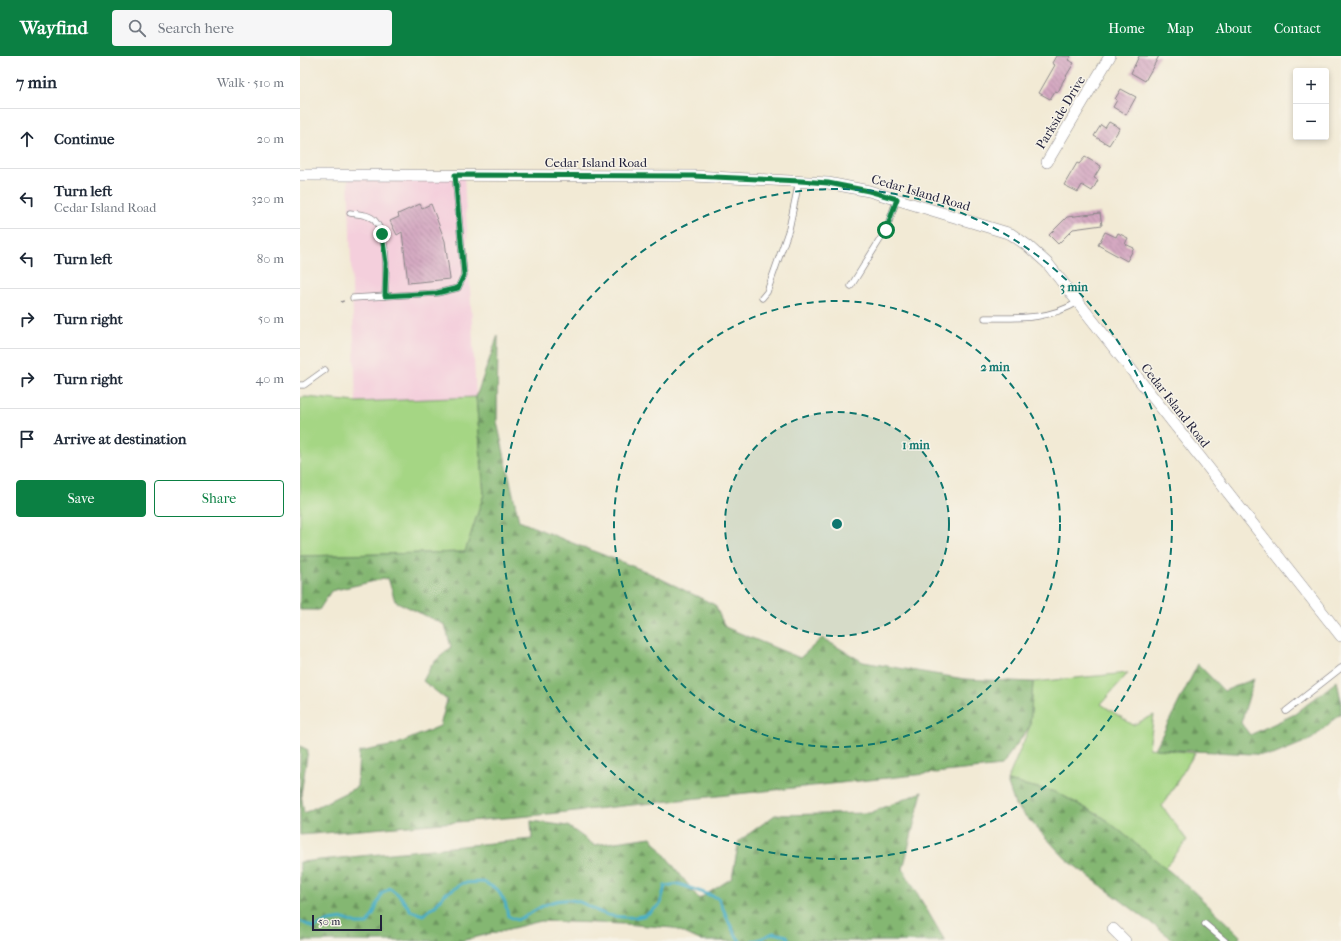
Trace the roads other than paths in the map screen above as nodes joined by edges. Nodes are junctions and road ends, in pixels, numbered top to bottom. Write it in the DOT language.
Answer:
graph roads {
  1 [pos="1110,56"];
  2 [pos="1047,162"];
  3 [pos="300,175"];
  4 [pos="455,175"];
  5 [pos="800,181"];
  6 [pos="897,199"];
  7 [pos="350,213"];
  8 [pos="851,286"];
  9 [pos="385,296"];
  10 [pos="353,298"];
  11 [pos="762,298"];
  12 [pos="1078,302"];
  13 [pos="985,318"];
  14 [pos="325,370"];
  15 [pos="300,385"];
  16 [pos="1341,636"];
  17 [pos="1341,668"];
  18 [pos="1286,711"];
  19 [pos="1205,924"];
  20 [pos="1113,929"];
  21 [pos="1126,941"];
  22 [pos="1225,941"];
  1 -- 2 [label="street, Parkside Drive"];
  3 -- 4 [label="street, Cedar Island Road"];
  4 -- 5 [label="street, Cedar Island Road"];
  4 -- 9 [label="lane"];
  5 -- 6 [label="street, Cedar Island Road"];
  5 -- 11 [label="lane"];
  6 -- 8 [label="lane"];
  6 -- 12 [label="street, Cedar Island Road"];
  7 -- 9 [label="lane"];
  9 -- 10 [label="lane"];
  12 -- 13 [label="lane"];
  12 -- 16 [label="street, Cedar Island Road"];
  14 -- 15 [label="lane"];
  17 -- 18 [label="lane"];
  19 -- 22 [label="lane"];
  20 -- 21 [label="street"];
}
